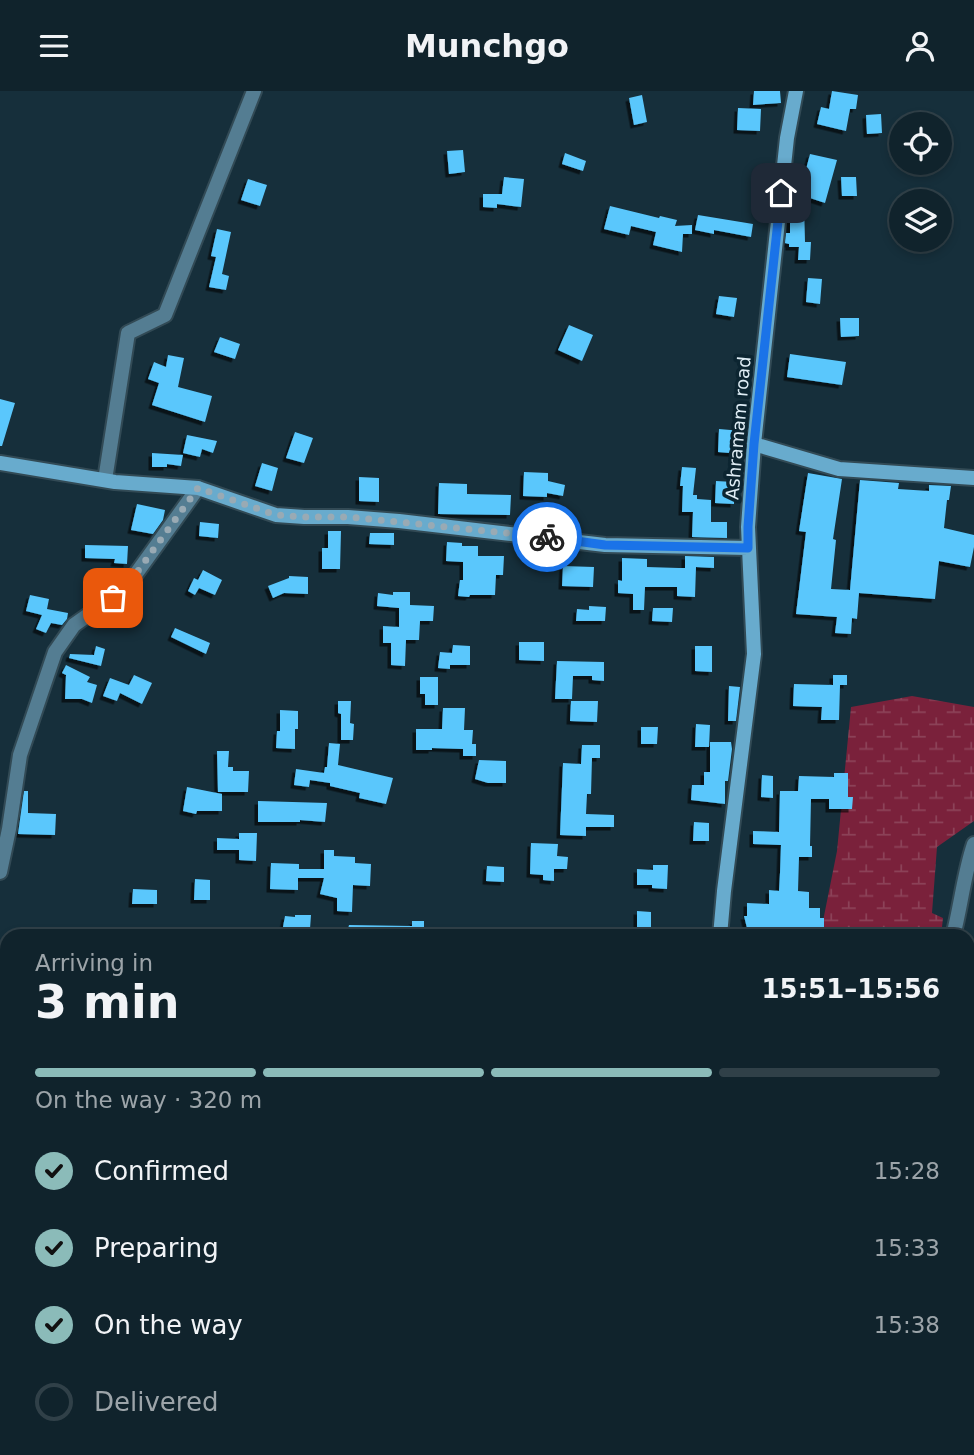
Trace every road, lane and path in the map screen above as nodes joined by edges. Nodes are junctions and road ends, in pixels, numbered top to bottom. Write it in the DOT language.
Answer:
graph roads {
  1 [pos="254,91"];
  2 [pos="796,91"];
  3 [pos="754,444"];
  4 [pos="0,463"];
  5 [pos="974,478"];
  6 [pos="105,480"];
  7 [pos="198,488"];
  8 [pos="748,548"];
  9 [pos="0,778"];
  10 [pos="15,783"];
  11 [pos="974,844"];
  12 [pos="0,872"];
  13 [pos="721,929"];
  14 [pos="955,929"];
  1 -- 6 [label="street"];
  2 -- 3 [label="street, Ashramam road"];
  3 -- 5 [label="street"];
  3 -- 8 [label="street, Ashramam road"];
  4 -- 6 [label="street"];
  6 -- 7 [label="street"];
  7 -- 8 [label="street"];
  7 -- 10 [label="street"];
  8 -- 13 [label="street, Ashramam road"];
  9 -- 10 [label="street"];
  10 -- 12 [label="street"];
  11 -- 14 [label="street"];
}
